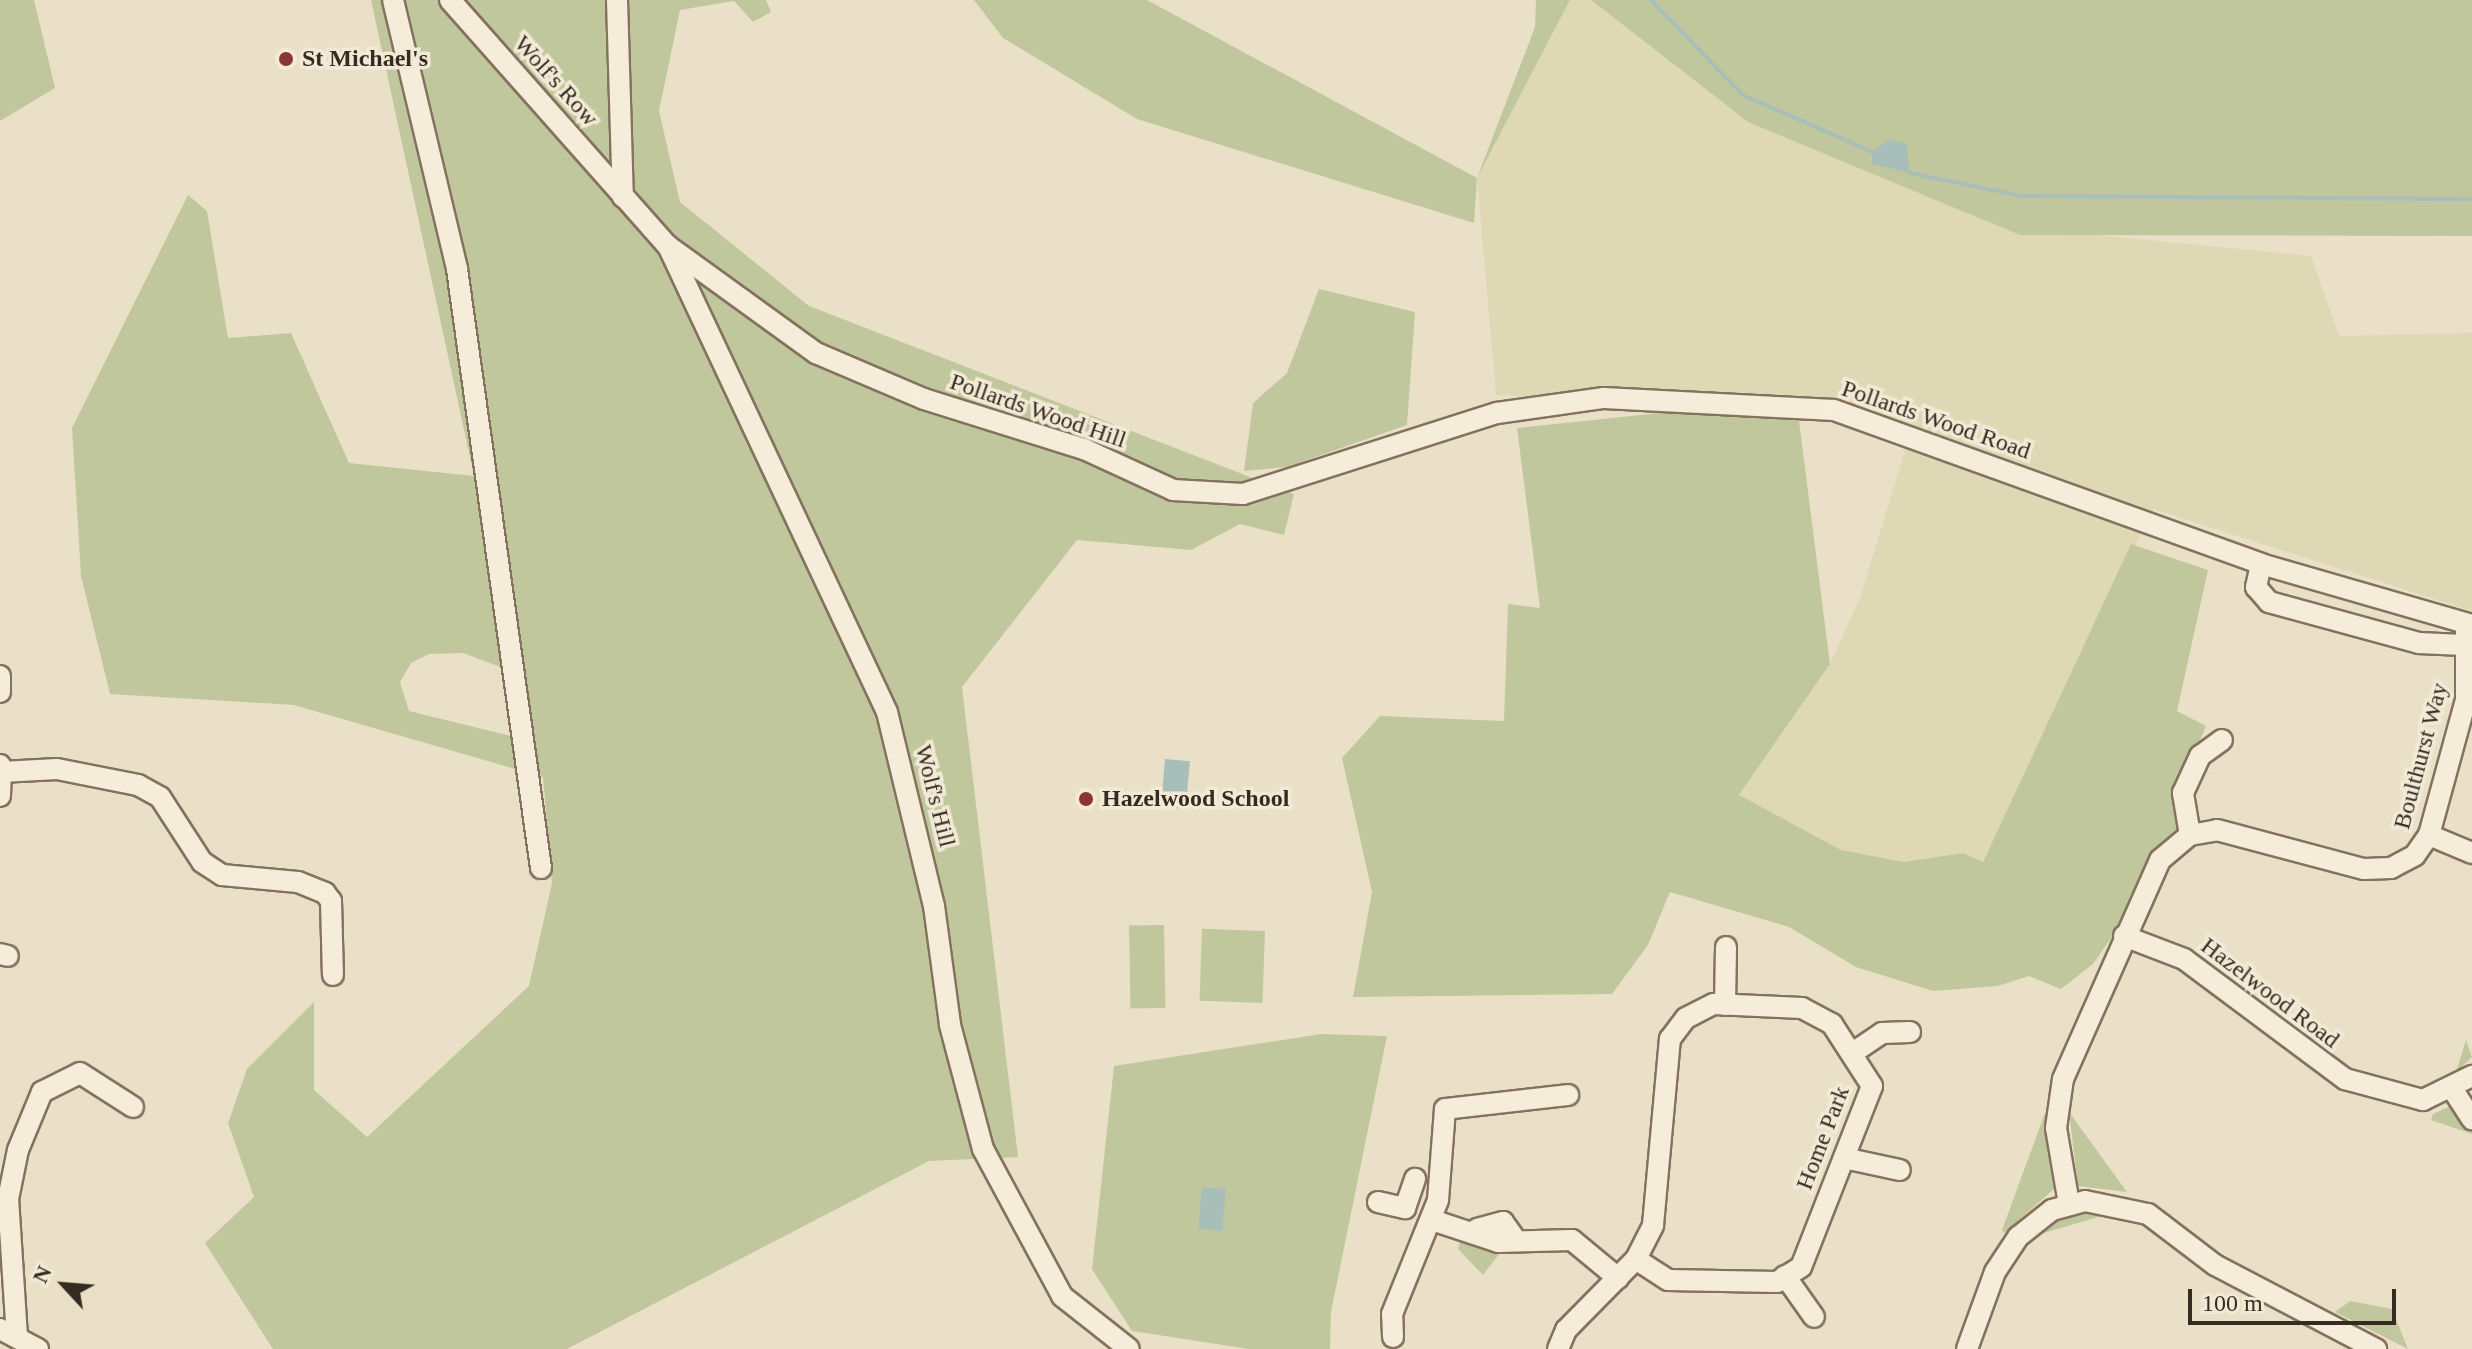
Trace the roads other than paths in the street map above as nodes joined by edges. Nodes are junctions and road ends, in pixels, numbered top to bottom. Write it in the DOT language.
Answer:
graph roads {
  1 [pos="393,0"];
  2 [pos="450,0"];
  3 [pos="617,0"];
  4 [pos="623,197"];
  5 [pos="668,246"];
  6 [pos="1486,419"];
  7 [pos="2261,564"];
  8 [pos="2469,624"];
  9 [pos="2463,645"];
  10 [pos="0,676"];
  11 [pos="0,692"];
  12 [pos="2222,740"];
  13 [pos="1,769"];
  14 [pos="0,796"];
  15 [pos="2190,835"];
  16 [pos="2429,835"];
  17 [pos="2472,853"];
  18 [pos="541,868"];
  19 [pos="2124,936"];
  20 [pos="1726,947"];
  21 [pos="333,975"];
  22 [pos="1725,1005"];
  23 [pos="1910,1032"];
  24 [pos="1854,1052"];
  25 [pos="2472,1076"];
  26 [pos="2453,1090"];
  27 [pos="1568,1095"];
  28 [pos="133,1107"];
  29 [pos="2472,1119"];
  30 [pos="1844,1158"];
  31 [pos="1900,1170"];
  32 [pos="1378,1202"];
  33 [pos="2069,1204"];
  34 [pos="1435,1210"];
  35 [pos="1636,1259"];
  36 [pos="1785,1276"];
  37 [pos="1618,1278"];
  38 [pos="1814,1317"];
  39 [pos="8,1333"];
  40 [pos="1393,1337"];
  41 [pos="38,1349"];
  42 [pos="1129,1349"];
  43 [pos="1558,1349"];
  44 [pos="1967,1349"];
  45 [pos="2376,1349"];
  1 -- 18 [label="street"];
  2 -- 4 [label="street, Wolf's Row"];
  3 -- 4 [label="street"];
  4 -- 5 [label="street, Pollards Wood Hill"];
  5 -- 6 [label="street, Pollards Wood Hill"];
  5 -- 42 [label="street, Wolf's Hill"];
  6 -- 7 [label="street, Pollards Wood Road"];
  7 -- 8 [label="street, Pollards Wood Road"];
  7 -- 9 [label="street"];
  8 -- 9 [label="street, Boulthurst Way"];
  9 -- 16 [label="street, Boulthurst Way"];
  10 -- 11 [label="street"];
  12 -- 15 [label="street"];
  13 -- 14 [label="street"];
  13 -- 21 [label="street"];
  15 -- 16 [label="street, Boulthurst Way"];
  15 -- 19 [label="street"];
  16 -- 17 [label="street"];
  19 -- 26 [label="street, Hazelwood Road"];
  19 -- 33 [label="street"];
  20 -- 22 [label="street"];
  22 -- 24 [label="street, Home Park"];
  22 -- 35 [label="street, Home Park"];
  23 -- 24 [label="street"];
  24 -- 30 [label="street, Home Park"];
  25 -- 26 [label="street, Hazelwood Road"];
  26 -- 29 [label="street"];
  27 -- 34 [label="street"];
  28 -- 39 [label="street"];
  30 -- 31 [label="street"];
  30 -- 36 [label="street, Home Park"];
  32 -- 34 [label="street"];
  33 -- 44 [label="street"];
  33 -- 45 [label="street"];
  34 -- 37 [label="street"];
  34 -- 40 [label="street"];
  35 -- 36 [label="street"];
  35 -- 37 [label="street, Home Park"];
  36 -- 38 [label="street"];
  37 -- 43 [label="street, Home Park"];
  39 -- 41 [label="street"];
}
